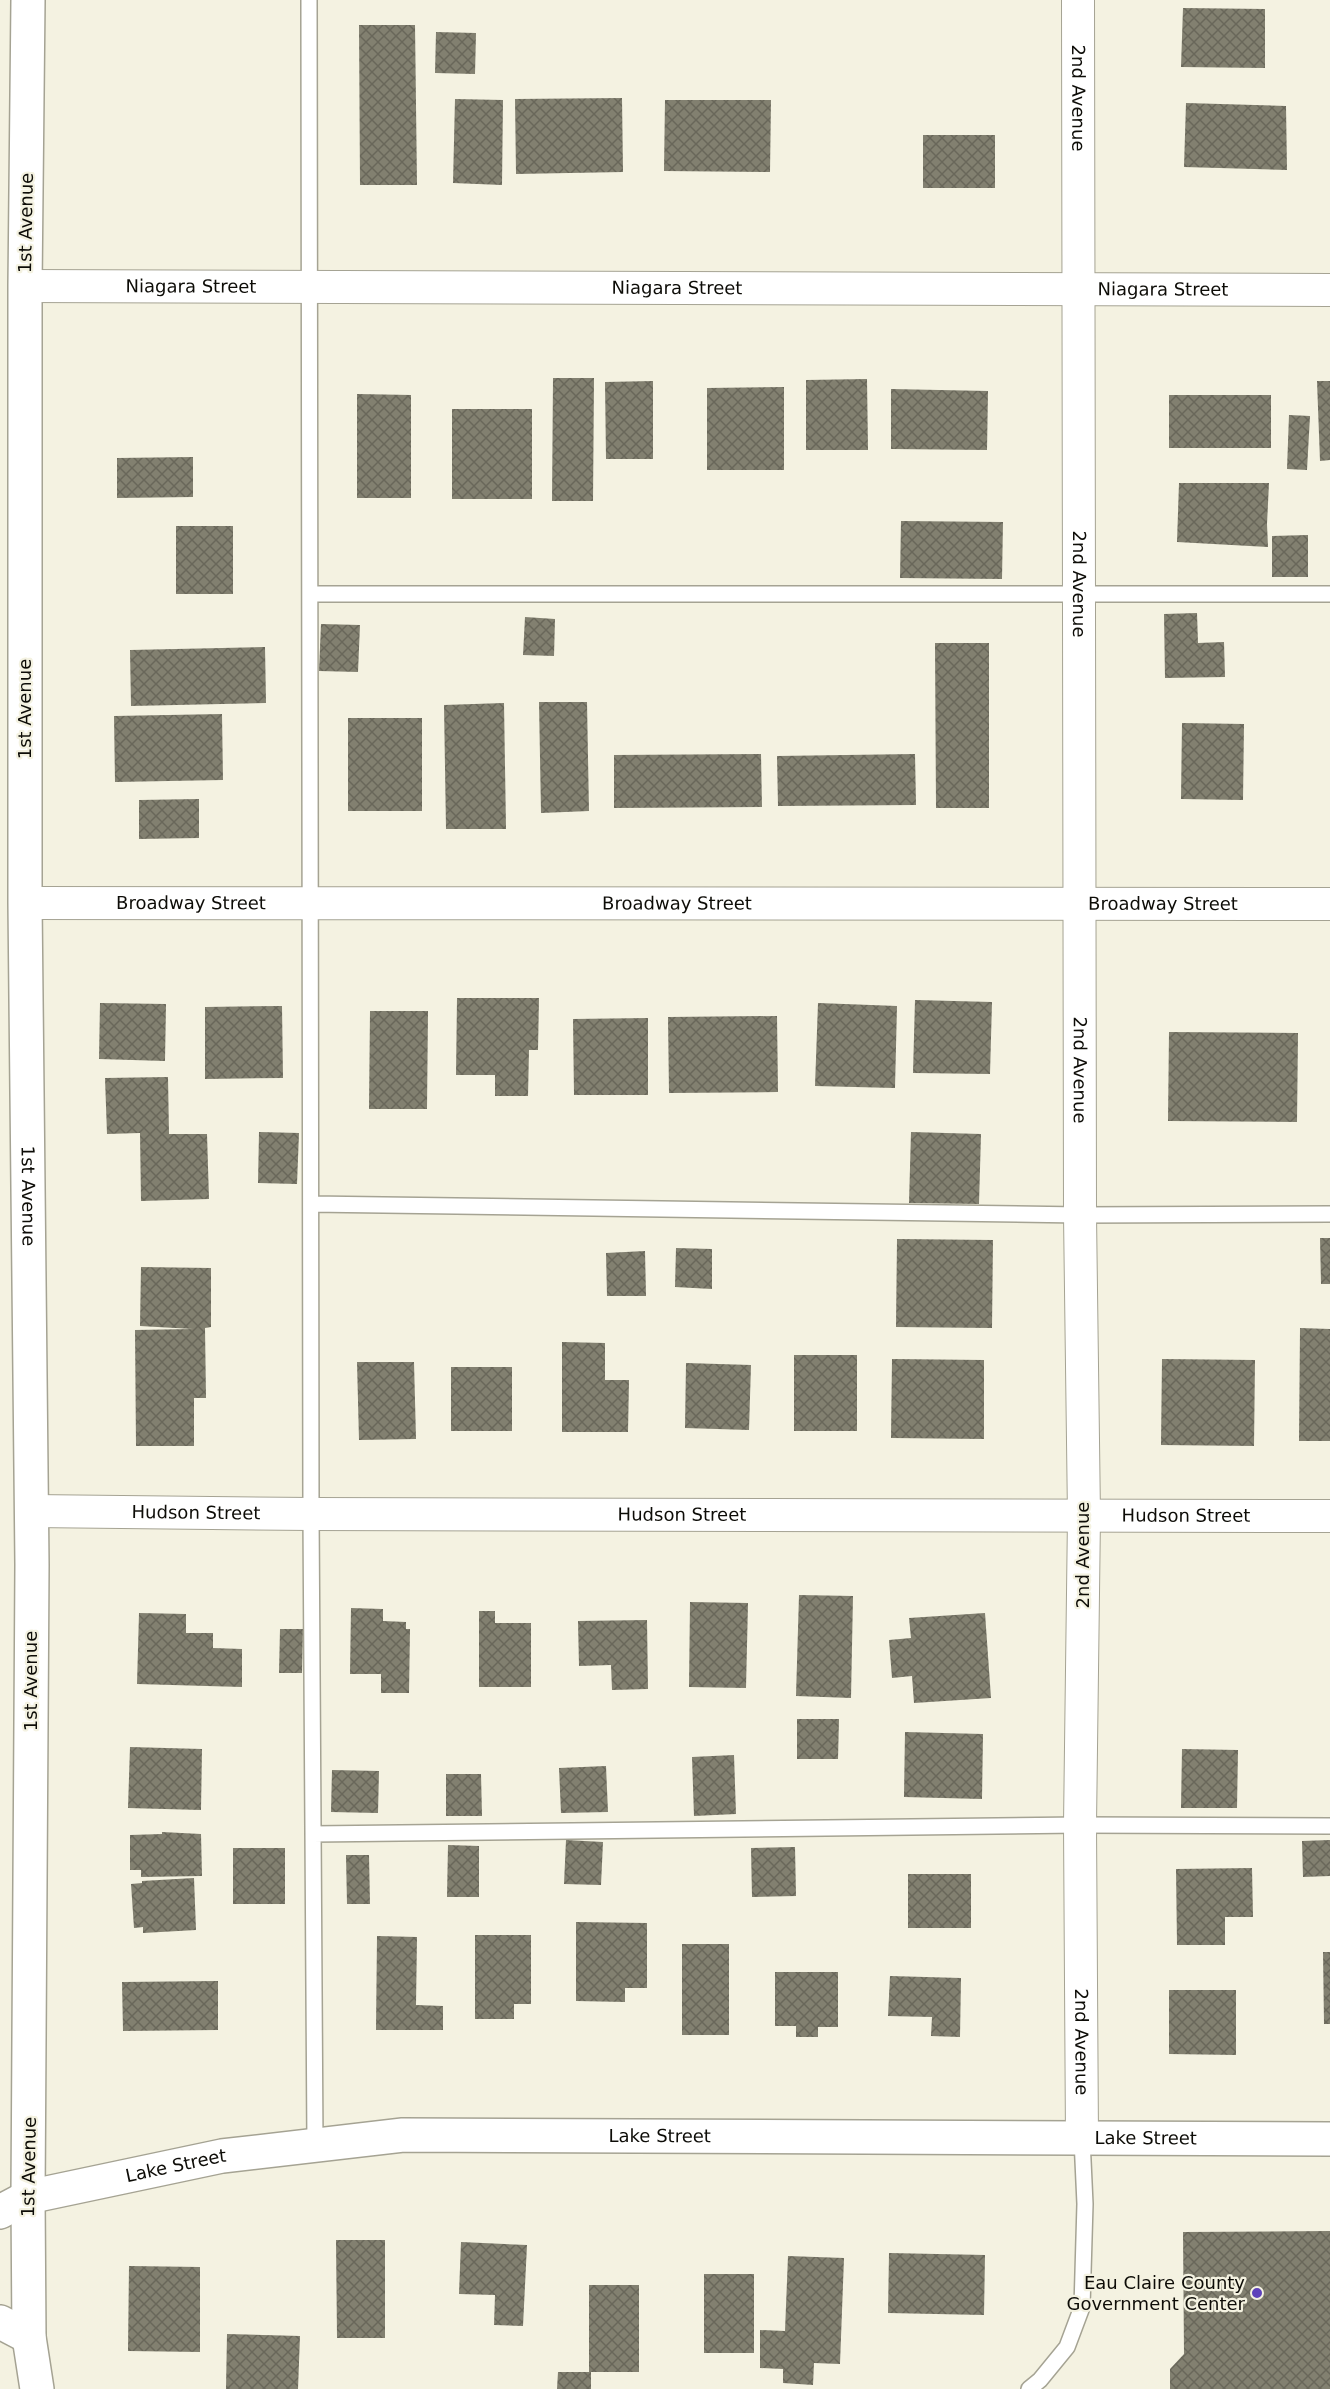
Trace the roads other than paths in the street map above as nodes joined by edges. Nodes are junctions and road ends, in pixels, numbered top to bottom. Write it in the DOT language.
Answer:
graph roads {
  1 [pos="28,0"];
  2 [pos="309,0"];
  3 [pos="1078,0"];
  4 [pos="25,286"];
  5 [pos="308,287"];
  6 [pos="1080,289"];
  7 [pos="1330,290"];
  8 [pos="310,594"];
  9 [pos="1330,594"];
  10 [pos="1080,596"];
  11 [pos="25,903"];
  12 [pos="311,904"];
  13 [pos="1080,904"];
  14 [pos="1330,904"];
  15 [pos="311,1204"];
  16 [pos="1330,1214"];
  17 [pos="1080,1215"];
  18 [pos="32,1511"];
  19 [pos="311,1514"];
  20 [pos="1084,1516"];
  21 [pos="1330,1516"];
  22 [pos="1080,1825"];
  23 [pos="1330,1826"];
  24 [pos="313,1834"];
  25 [pos="1082,2139"];
  26 [pos="1330,2139"];
  27 [pos="315,2145"];
  28 [pos="14,2204"];
  29 [pos="0,2322"];
  30 [pos="29,2337"];
  31 [pos="37,2389"];
  32 [pos="1029,2389"];
  1 -- 4 [label="street, 1st Avenue"];
  2 -- 5 [label="lane"];
  3 -- 6 [label="street, 2nd Avenue"];
  4 -- 5 [label="street, Niagara Street"];
  4 -- 11 [label="street, 1st Avenue"];
  5 -- 6 [label="street, Niagara Street"];
  5 -- 8 [label="lane"];
  6 -- 7 [label="street, Niagara Street"];
  6 -- 10 [label="street, 2nd Avenue"];
  8 -- 10 [label="lane"];
  8 -- 12 [label="lane"];
  9 -- 10 [label="lane"];
  10 -- 13 [label="street, 2nd Avenue"];
  11 -- 12 [label="street, Broadway Street"];
  11 -- 18 [label="street, 1st Avenue"];
  12 -- 13 [label="street, Broadway Street"];
  12 -- 15 [label="lane"];
  13 -- 14 [label="street, Broadway Street"];
  13 -- 17 [label="street, 2nd Avenue"];
  15 -- 17 [label="lane"];
  15 -- 19 [label="lane"];
  16 -- 17 [label="lane"];
  17 -- 20 [label="street, 2nd Avenue"];
  18 -- 19 [label="street, Hudson Street"];
  18 -- 28 [label="street, 1st Avenue"];
  19 -- 20 [label="street, Hudson Street"];
  19 -- 24 [label="lane"];
  20 -- 21 [label="street, Hudson Street"];
  20 -- 22 [label="street, 2nd Avenue"];
  22 -- 23 [label="lane"];
  22 -- 24 [label="lane"];
  22 -- 25 [label="street, 2nd Avenue"];
  24 -- 27 [label="lane"];
  25 -- 26 [label="street, Lake Street"];
  25 -- 27 [label="street, Lake Street"];
  25 -- 32 [label="lane"];
  27 -- 28 [label="street, Lake Street"];
  28 -- 30 [label="street, 1st Avenue"];
  29 -- 30 [label="street"];
  30 -- 31 [label="street, 1st Avenue"];
}
